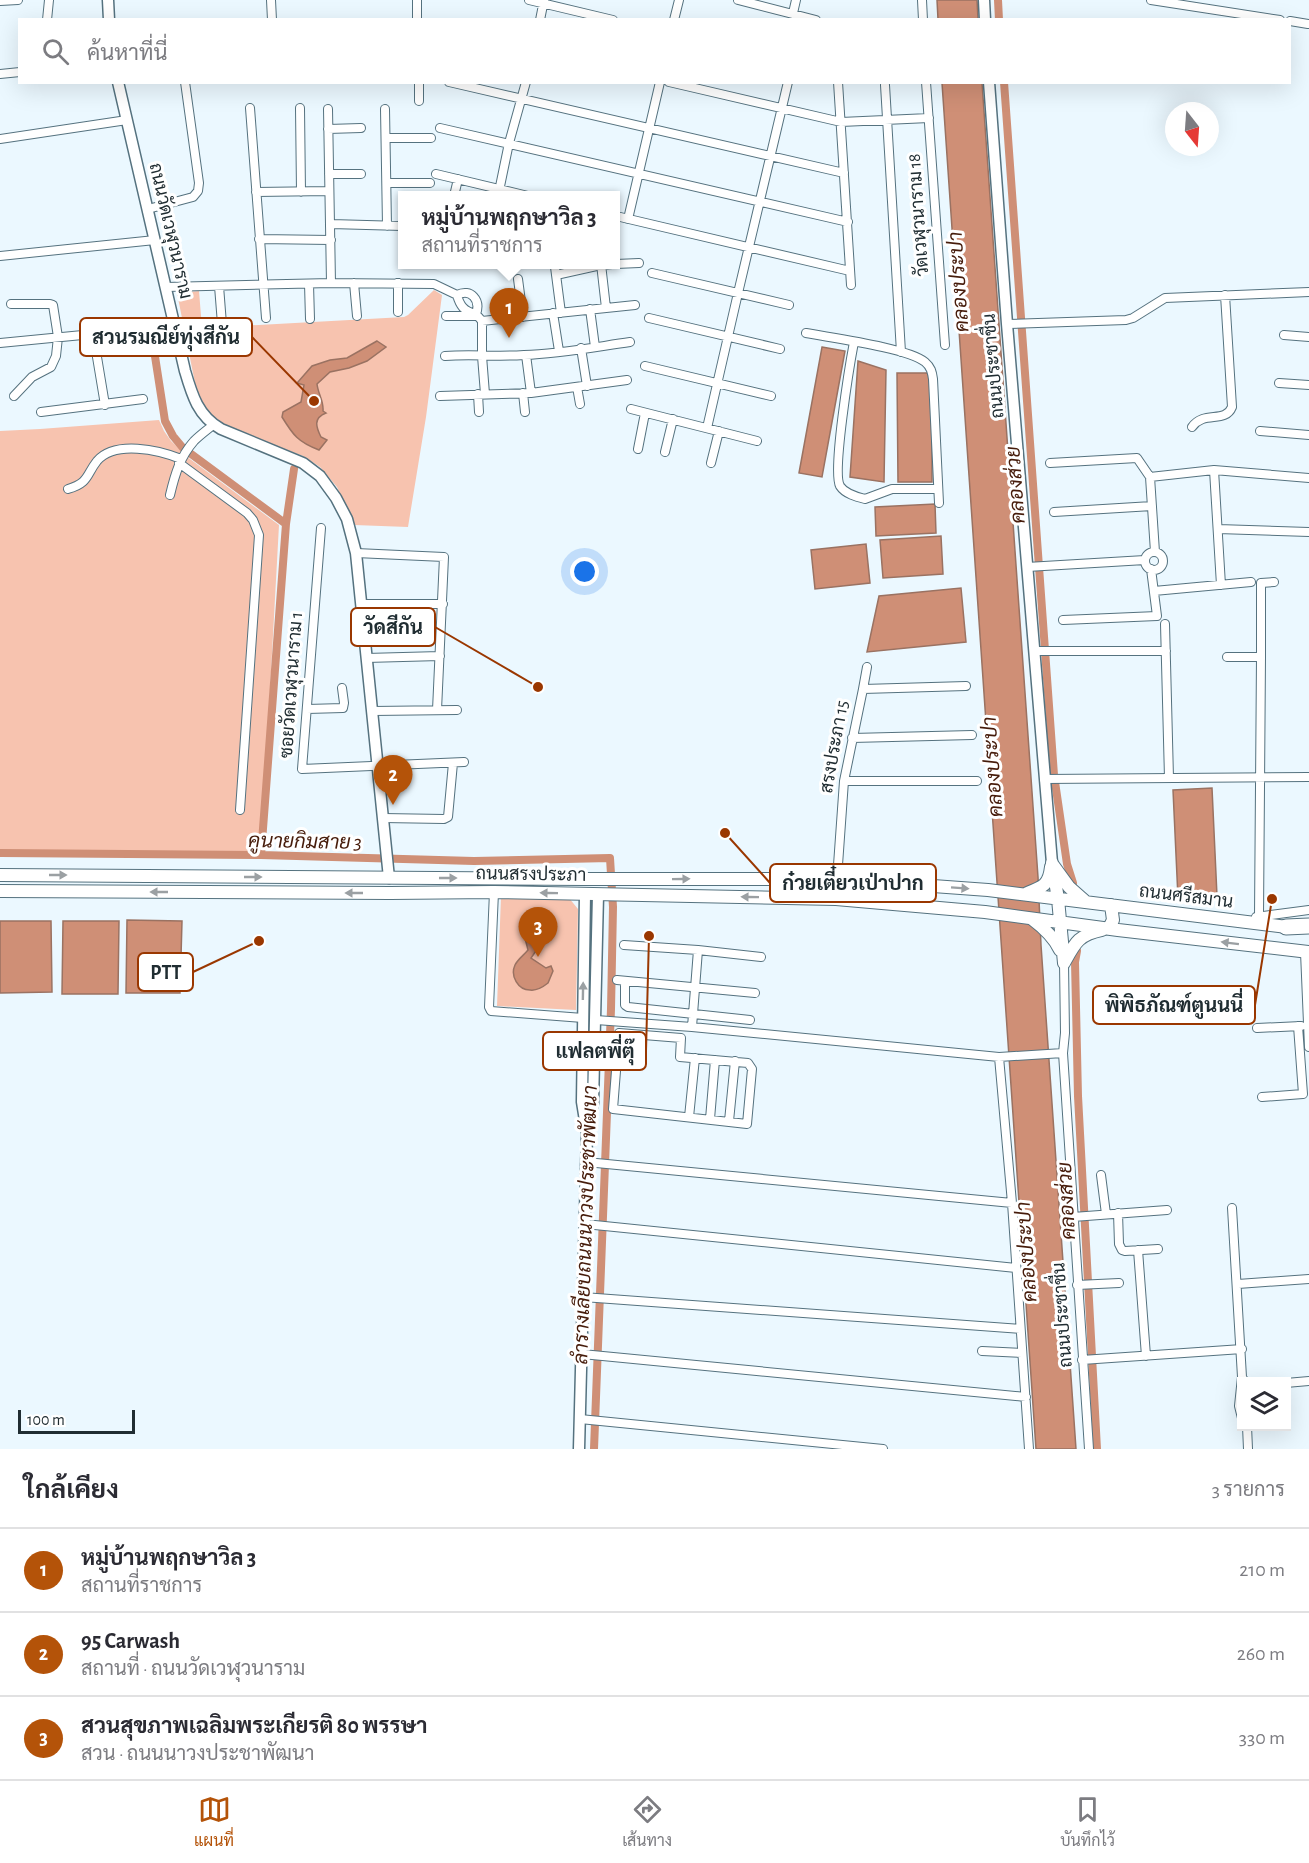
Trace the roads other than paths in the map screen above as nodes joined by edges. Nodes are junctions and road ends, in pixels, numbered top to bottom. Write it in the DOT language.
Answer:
graph roads {
  1 [pos="18,0"];
  2 [pos="49,0"];
  3 [pos="108,0"];
  4 [pos="271,0"];
  5 [pos="417,0"];
  6 [pos="529,0"];
  7 [pos="679,0"];
  8 [pos="743,0"];
  9 [pos="796,0"];
  10 [pos="922,0"];
  11 [pos="984,0"];
  12 [pos="1150,0"];
  13 [pos="1226,0"];
  14 [pos="0,1"];
  15 [pos="544,2"];
  16 [pos="1225,11"];
  17 [pos="794,13"];
  18 [pos="803,17"];
  19 [pos="47,18"];
  20 [pos="109,18"];
  21 [pos="272,18"];
  22 [pos="417,18"];
  23 [pos="540,18"];
  24 [pos="605,18"];
  25 [pos="674,18"];
  26 [pos="923,18"];
  27 [pos="985,18"];
  28 [pos="1268,18"];
  29 [pos="1291,21"];
  30 [pos="1308,24"];
  31 [pos="18,72"];
  32 [pos="0,74"];
  33 [pos="118,84"];
  34 [pos="184,84"];
  35 [pos="419,84"];
  36 [pos="458,84"];
  37 [pos="526,84"];
  38 [pos="660,84"];
  39 [pos="677,84"];
  40 [pos="788,84"];
  41 [pos="838,84"];
  42 [pos="926,84"];
  43 [pos="990,84"];
  44 [pos="885,85"];
  45 [pos="522,99"];
  46 [pos="419,101"];
  47 [pos="250,108"];
  48 [pos="300,108"];
  49 [pos="328,109"];
  50 [pos="385,109"];
  51 [pos="782,109"];
  52 [pos="929,118"];
  53 [pos="127,120"];
  54 [pos="887,120"];
  55 [pos="841,122"];
  56 [pos="649,127"];
  57 [pos="360,128"];
  58 [pos="440,128"];
  59 [pos="328,129"];
  60 [pos="387,138"];
  61 [pos="431,138"];
  62 [pos="0,140"];
  63 [pos="509,143"];
  64 [pos="771,156"];
  65 [pos="844,173"];
  66 [pos="329,174"];
  67 [pos="361,174"];
  68 [pos="436,174"];
  69 [pos="638,174"];
  70 [pos="458,179"];
  71 [pos="387,183"];
  72 [pos="430,183"];
  73 [pos="329,191"];
  74 [pos="455,191"];
  75 [pos="496,191"];
  76 [pos="499,191"];
  77 [pos="256,192"];
  78 [pos="301,192"];
  79 [pos="760,202"];
  80 [pos="148,209"];
  81 [pos="620,217"];
  82 [pos="628,219"];
  83 [pos="848,222"];
  84 [pos="331,224"];
  85 [pos="387,226"];
  86 [pos="398,226"];
  87 [pos="259,239"];
  88 [pos="155,240"];
  89 [pos="331,240"];
  90 [pos="750,247"];
  91 [pos="0,256"];
  92 [pos="639,263"];
  93 [pos="620,264"];
  94 [pos="570,269"];
  95 [pos="601,269"];
  96 [pos="850,271"];
  97 [pos="652,273"];
  98 [pos="518,279"];
  99 [pos="331,283"];
  100 [pos="354,283"];
  101 [pos="399,283"];
  102 [pos="309,284"];
  103 [pos="851,285"];
  104 [pos="219,286"];
  105 [pos="263,286"];
  106 [pos="166,287"];
  107 [pos="1309,292"];
  108 [pos="455,293"];
  109 [pos="738,293"];
  110 [pos="1226,295"];
  111 [pos="11,304"];
  112 [pos="635,305"];
  113 [pos="789,305"];
  114 [pos="606,308"];
  115 [pos="590,309"];
  116 [pos="398,312"];
  117 [pos="557,313"];
  118 [pos="357,316"];
  119 [pos="446,316"];
  120 [pos="478,317"];
  121 [pos="523,317"];
  122 [pos="266,318"];
  123 [pos="649,318"];
  124 [pos="310,319"];
  125 [pos="222,324"];
  126 [pos="1007,324"];
  127 [pos="175,326"];
  128 [pos="93,333"];
  129 [pos="806,333"];
  130 [pos="1284,335"];
  131 [pos="58,337"];
  132 [pos="729,337"];
  133 [pos="1309,337"];
  134 [pos="630,342"];
  135 [pos="854,342"];
  136 [pos="0,343"];
  137 [pos="945,345"];
  138 [pos="595,346"];
  139 [pos="581,348"];
  140 [pos="780,349"];
  141 [pos="558,351"];
  142 [pos="901,352"];
  143 [pos="526,355"];
  144 [pos="445,356"];
  145 [pos="482,356"];
  146 [pos="645,366"];
  147 [pos="627,380"];
  148 [pos="718,383"];
  149 [pos="1279,383"];
  150 [pos="1309,385"];
  151 [pos="587,386"];
  152 [pos="577,387"];
  153 [pos="527,393"];
  154 [pos="482,394"];
  155 [pos="14,396"];
  156 [pos="440,396"];
  157 [pos="771,396"];
  158 [pos="143,399"];
  159 [pos="580,404"];
  160 [pos="105,405"];
  161 [pos="632,409"];
  162 [pos="41,412"];
  163 [pos="479,412"];
  164 [pos="525,412"];
  165 [pos="645,412"];
  166 [pos="673,420"];
  167 [pos="213,424"];
  168 [pos="1192,427"];
  169 [pos="707,428"];
  170 [pos="719,431"];
  171 [pos="1260,431"];
  172 [pos="1309,435"];
  173 [pos="757,441"];
  174 [pos="639,449"];
  175 [pos="665,452"];
  176 [pos="181,459"];
  177 [pos="711,463"];
  178 [pos="1050,464"];
  179 [pos="1214,470"];
  180 [pos="1150,477"];
  181 [pos="1309,478"];
  182 [pos="68,489"];
  183 [pos="938,489"];
  184 [pos="170,495"];
  185 [pos="939,503"];
  186 [pos="1152,506"];
  187 [pos="1054,512"];
  188 [pos="321,528"];
  189 [pos="1218,529"];
  190 [pos="1309,532"];
  191 [pos="1155,552"];
  192 [pos="356,553"];
  193 [pos="1145,560"];
  194 [pos="1029,567"];
  195 [pos="1151,569"];
  196 [pos="1251,582"];
  197 [pos="1274,582"];
  198 [pos="1221,585"];
  199 [pos="1154,591"];
  200 [pos="361,604"];
  201 [pos="442,604"];
  202 [pos="1063,620"];
  203 [pos="1165,624"];
  204 [pos="1041,651"];
  205 [pos="1166,651"];
  206 [pos="440,656"];
  207 [pos="1227,657"];
  208 [pos="1261,657"];
  209 [pos="366,658"];
  210 [pos="867,667"];
  211 [pos="966,686"];
  212 [pos="342,688"];
  213 [pos="863,689"];
  214 [pos="307,709"];
  215 [pos="437,710"];
  216 [pos="457,710"];
  217 [pos="372,711"];
  218 [pos="972,735"];
  219 [pos="852,738"];
  220 [pos="464,762"];
  221 [pos="453,763"];
  222 [pos="377,766"];
  223 [pos="1260,777"];
  224 [pos="1309,777"];
  225 [pos="1169,778"];
  226 [pos="1051,779"];
  227 [pos="844,781"];
  228 [pos="977,781"];
  229 [pos="240,810"];
  230 [pos="383,818"];
  231 [pos="1052,863"];
  232 [pos="388,867"];
  233 [pos="0,875"];
  234 [pos="585,879"];
  235 [pos="602,879"];
  236 [pos="724,879"];
  237 [pos="837,879"];
  238 [pos="0,891"];
  239 [pos="992,891"];
  240 [pos="494,892"];
  241 [pos="1041,892"];
  242 [pos="585,894"];
  243 [pos="609,895"];
  244 [pos="724,897"];
  245 [pos="1058,899"];
  246 [pos="1086,902"];
  247 [pos="1111,905"];
  248 [pos="1309,910"];
  249 [pos="991,912"];
  250 [pos="1259,916"];
  251 [pos="1060,921"];
  252 [pos="1236,921"];
  253 [pos="1042,922"];
  254 [pos="1286,927"];
  255 [pos="1108,928"];
  256 [pos="1309,928"];
  257 [pos="624,945"];
  258 [pos="698,950"];
  259 [pos="1307,952"];
  260 [pos="760,957"];
  261 [pos="1064,963"];
  262 [pos="695,988"];
  263 [pos="754,993"];
  264 [pos="693,1014"];
  265 [pos="583,1018"];
  266 [pos="596,1020"];
  267 [pos="750,1020"];
  268 [pos="1309,1025"];
  269 [pos="1298,1026"];
  270 [pos="692,1027"];
  271 [pos="1257,1029"];
  272 [pos="1309,1047"];
  273 [pos="1063,1053"];
  274 [pos="695,1058"];
  275 [pos="1003,1058"];
  276 [pos="716,1060"];
  277 [pos="735,1061"];
  278 [pos="1262,1096"];
  279 [pos="689,1117"];
  280 [pos="710,1119"];
  281 [pos="729,1121"];
  282 [pos="586,1133"];
  283 [pos="586,1162"];
  284 [pos="1101,1175"];
  285 [pos="1012,1203"];
  286 [pos="1232,1208"];
  287 [pos="1167,1210"];
  288 [pos="1118,1213"];
  289 [pos="1106,1214"];
  290 [pos="1080,1216"];
  291 [pos="590,1225"];
  292 [pos="1158,1249"];
  293 [pos="1138,1250"];
  294 [pos="1016,1268"];
  295 [pos="1309,1279"];
  296 [pos="1119,1283"];
  297 [pos="1084,1284"];
  298 [pos="1238,1284"];
  299 [pos="589,1297"];
  300 [pos="1020,1329"];
  301 [pos="1242,1350"];
  302 [pos="982,1351"];
  303 [pos="1022,1353"];
  304 [pos="585,1354"];
  305 [pos="1146,1356"];
  306 [pos="1088,1360"];
  307 [pos="1244,1377"];
  308 [pos="1309,1381"];
  309 [pos="1291,1383"];
  310 [pos="1026,1397"];
  311 [pos="585,1419"];
  312 [pos="1247,1431"];
  313 [pos="579,1449"];
  314 [pos="876,1449"];
  315 [pos="884,1449"];
  316 [pos="1029,1449"];
  317 [pos="1089,1449"];
  318 [pos="1248,1449"];
  1 -- 14 [label="street"];
  2 -- 19 [label="street"];
  3 -- 20 [label="street"];
  4 -- 21 [label="street"];
  5 -- 22 [label="street"];
  6 -- 15 [label="street"];
  7 -- 25 [label="street"];
  8 -- 17 [label="street"];
  9 -- 17 [label="street"];
  10 -- 26 [label="street"];
  11 -- 27 [label="street"];
  12 -- 16 [label="street"];
  13 -- 16 [label="street"];
  15 -- 23 [label="street"];
  15 -- 24 [label="street"];
  16 -- 28 [label="street"];
  17 -- 18 [label="street"];
  29 -- 30 [label="street"];
  31 -- 32 [label="street"];
  33 -- 53 [label="street, ถนนวัดเวฬุวนาราม"];
  34 -- 80 [label="street"];
  35 -- 46 [label="street"];
  36 -- 45 [label="street"];
  37 -- 45 [label="street"];
  38 -- 56 [label="street"];
  39 -- 51 [label="street"];
  40 -- 51 [label="street"];
  41 -- 55 [label="street"];
  42 -- 52 [label="street, วัดเวฬุวนาราม 18"];
  43 -- 126 [label="street, ถนนประชาชื่น"];
  44 -- 54 [label="street"];
  45 -- 56 [label="street"];
  45 -- 63 [label="street"];
  47 -- 77 [label="street"];
  48 -- 78 [label="street"];
  49 -- 59 [label="street"];
  50 -- 60 [label="street"];
  51 -- 55 [label="street"];
  51 -- 64 [label="street"];
  52 -- 54 [label="street"];
  52 -- 137 [label="street, วัดเวฬุวนาราม 18"];
  53 -- 62 [label="street"];
  53 -- 80 [label="street, ถนนวัดเวฬุวนาราม"];
  54 -- 55 [label="street"];
  54 -- 142 [label="street"];
  55 -- 65 [label="street"];
  56 -- 64 [label="street"];
  56 -- 69 [label="street"];
  57 -- 59 [label="street"];
  58 -- 63 [label="street"];
  59 -- 66 [label="street"];
  60 -- 61 [label="street"];
  60 -- 71 [label="street"];
  63 -- 69 [label="street"];
  63 -- 76 [label="street"];
  64 -- 65 [label="street"];
  64 -- 79 [label="street"];
  65 -- 83 [label="street"];
  66 -- 67 [label="street"];
  66 -- 73 [label="street"];
  68 -- 70 [label="street"];
  69 -- 79 [label="street"];
  69 -- 82 [label="street"];
  70 -- 74 [label="street"];
  70 -- 75 [label="street"];
  71 -- 72 [label="street"];
  71 -- 85 [label="street"];
  73 -- 78 [label="street"];
  73 -- 84 [label="street"];
  77 -- 78 [label="street"];
  77 -- 87 [label="street"];
  79 -- 83 [label="street"];
  79 -- 90 [label="street"];
  80 -- 88 [label="street, ถนนวัดเวฬุวนาราม"];
  81 -- 82 [label="street"];
  82 -- 90 [label="street"];
  83 -- 96 [label="street"];
  84 -- 85 [label="street"];
  84 -- 89 [label="street"];
  85 -- 86 [label="street"];
  87 -- 89 [label="street"];
  87 -- 105 [label="street"];
  88 -- 91 [label="street"];
  88 -- 106 [label="street, ถนนวัดเวฬุวนาราม"];
  89 -- 99 [label="street"];
  90 -- 96 [label="street"];
  90 -- 109 [label="street"];
  92 -- 93 [label="street"];
  94 -- 117 [label="street"];
  95 -- 114 [label="street"];
  96 -- 103 [label="street"];
  97 -- 109 [label="street"];
  98 -- 121 [label="street"];
  99 -- 100 [label="street"];
  99 -- 102 [label="street"];
  100 -- 101 [label="street"];
  100 -- 118 [label="street"];
  101 -- 108 [label="street"];
  101 -- 116 [label="street"];
  102 -- 105 [label="street"];
  102 -- 124 [label="street"];
  104 -- 105 [label="street"];
  104 -- 106 [label="street"];
  104 -- 125 [label="street"];
  105 -- 122 [label="street"];
  106 -- 127 [label="street, ถนนวัดเวฬุวนาราม"];
  107 -- 110 [label="street"];
  108 -- 120 [label="street"];
  108 -- 120 [label="street"];
  109 -- 113 [label="street"];
  109 -- 132 [label="street"];
  110 -- 126 [label="street"];
  110 -- 168 [label="street"];
  111 -- 131 [label="street"];
  112 -- 114 [label="street"];
  114 -- 115 [label="street"];
  115 -- 117 [label="street"];
  115 -- 138 [label="street"];
  117 -- 121 [label="street"];
  117 -- 141 [label="street"];
  119 -- 120 [label="street"];
  120 -- 121 [label="street"];
  120 -- 145 [label="street"];
  123 -- 132 [label="street"];
  126 -- 194 [label="street, ถนนประชาชื่น"];
  127 -- 128 [label="street"];
  127 -- 167 [label="street, ถนนวัดเวฬุวนาราม"];
  128 -- 131 [label="street"];
  128 -- 160 [label="street"];
  129 -- 135 [label="street"];
  130 -- 133 [label="street"];
  131 -- 136 [label="street"];
  131 -- 155 [label="street"];
  132 -- 140 [label="street"];
  132 -- 148 [label="street"];
  134 -- 138 [label="street"];
  135 -- 142 [label="street"];
  135 -- 183 [label="street"];
  138 -- 139 [label="street"];
  139 -- 141 [label="street"];
  139 -- 151 [label="street"];
  141 -- 143 [label="street"];
  142 -- 183 [label="street"];
  143 -- 145 [label="street"];
  143 -- 153 [label="street"];
  144 -- 145 [label="street"];
  145 -- 154 [label="street"];
  146 -- 148 [label="street"];
  147 -- 151 [label="street"];
  148 -- 157 [label="street"];
  148 -- 169 [label="street"];
  149 -- 150 [label="street"];
  151 -- 152 [label="street"];
  152 -- 153 [label="street"];
  152 -- 159 [label="street"];
  153 -- 154 [label="street"];
  153 -- 164 [label="street"];
  154 -- 156 [label="street"];
  154 -- 163 [label="street"];
  158 -- 160 [label="street"];
  160 -- 162 [label="street"];
  161 -- 165 [label="street"];
  165 -- 166 [label="street"];
  165 -- 174 [label="street"];
  166 -- 169 [label="street"];
  166 -- 175 [label="street"];
  167 -- 176 [label="street"];
  167 -- 192 [label="street, ถนนวัดเวฬุวนาราม"];
  169 -- 170 [label="street"];
  170 -- 173 [label="street"];
  170 -- 177 [label="street"];
  171 -- 172 [label="street"];
  176 -- 182 [label="street"];
  176 -- 184 [label="street"];
  176 -- 229 [label="street"];
  178 -- 180 [label="street"];
  179 -- 180 [label="street"];
  179 -- 181 [label="street"];
  179 -- 189 [label="street"];
  180 -- 186 [label="street"];
  183 -- 185 [label="street"];
  186 -- 187 [label="street"];
  186 -- 191 [label="street"];
  188 -- 214 [label="street, ซอยวัดเวฬุวนาราม 1"];
  189 -- 190 [label="street"];
  189 -- 198 [label="street"];
  191 -- 193 [label="street"];
  191 -- 195 [label="street"];
  192 -- 200 [label="street, ถนนวัดเวฬุวนาราม"];
  192 -- 201 [label="street"];
  193 -- 194 [label="street"];
  193 -- 195 [label="street"];
  194 -- 204 [label="street, ถนนประชาชื่น"];
  195 -- 199 [label="street"];
  196 -- 198 [label="street"];
  197 -- 208 [label="street"];
  198 -- 199 [label="street"];
  199 -- 202 [label="street"];
  200 -- 201 [label="street"];
  200 -- 209 [label="street, ถนนวัดเวฬุวนาราม"];
  201 -- 206 [label="street"];
  203 -- 205 [label="street"];
  204 -- 205 [label="street"];
  204 -- 226 [label="street, ถนนประชาชื่น"];
  205 -- 225 [label="street"];
  206 -- 209 [label="street"];
  206 -- 215 [label="street"];
  207 -- 208 [label="street"];
  208 -- 223 [label="street"];
  209 -- 217 [label="street, ถนนวัดเวฬุวนาราม"];
  210 -- 213 [label="street"];
  211 -- 213 [label="street, สรงประภา 15"];
  212 -- 214 [label="street"];
  213 -- 219 [label="street, สรงประภา 15"];
  214 -- 222 [label="street, ซอยวัดเวฬุวนาราม 1"];
  215 -- 216 [label="street"];
  215 -- 217 [label="street"];
  217 -- 222 [label="street, ถนนวัดเวฬุวนาราม"];
  218 -- 219 [label="street"];
  219 -- 227 [label="street, สรงประภา 15"];
  220 -- 221 [label="street"];
  221 -- 222 [label="street"];
  221 -- 230 [label="street"];
  222 -- 230 [label="street, ถนนวัดเวฬุวนาราม"];
  223 -- 224 [label="street"];
  223 -- 225 [label="street"];
  223 -- 250 [label="street"];
  225 -- 226 [label="street"];
  226 -- 231 [label="street, ถนนประชาชื่น"];
  227 -- 228 [label="street"];
  227 -- 237 [label="street, สรงประภา 15"];
  230 -- 232 [label="street, ถนนวัดเวฬุวนาราม"];
  231 -- 241 [label="main road"];
  231 -- 245 [label="main road"];
  231 -- 246 [label="main road"];
  233 -- 232 [label="main road, ถนนสรงประภา, one-way"];
  232 -- 234 [label="main road, ถนนสรงประภา, one-way"];
  234 -- 235 [label="main road, ถนนสรงประภา"];
  234 -- 242 [label="main road"];
  235 -- 236 [label="main road, ถนนสรงประภา, one-way"];
  235 -- 243 [label="main road"];
  236 -- 237 [label="main road, ถนนสรงประภา"];
  236 -- 244 [label="main road"];
  237 -- 239 [label="main road, ถนนสรงประภา, one-way"];
  240 -- 238 [label="main road, ถนนสรงประภา, one-way"];
  239 -- 241 [label="main road, ถนนสรงประภา"];
  239 -- 249 [label="main road"];
  242 -- 240 [label="main road, ถนนสรงประภา, one-way"];
  240 -- 265 [label="street"];
  241 -- 245 [label="main road"];
  242 -- 243 [label="main road, ถนนสรงประภา"];
  265 -- 242 [label="street, one-way"];
  243 -- 244 [label="main road, ถนนสรงประภา"];
  243 -- 266 [label="street"];
  249 -- 244 [label="main road, ถนนสรงประภา, one-way"];
  245 -- 246 [label="main road, ถนนศรีสมาน"];
  245 -- 251 [label="main road"];
  246 -- 247 [label="main road, ถนนศรีสมาน"];
  247 -- 252 [label="main road, ถนนศรีสมาน"];
  247 -- 255 [label="main road"];
  248 -- 250 [label="street"];
  249 -- 253 [label="main road, ถนนสรงประภา"];
  250 -- 252 [label="street"];
  251 -- 253 [label="main road, ถนนสรงประภา"];
  251 -- 255 [label="main road"];
  251 -- 261 [label="main road"];
  252 -- 254 [label="main road, ถนนศรีสมาน"];
  253 -- 261 [label="main road"];
  254 -- 256 [label="highway"];
  259 -- 255 [label="main road, one-way"];
  255 -- 261 [label="main road"];
  257 -- 258 [label="street"];
  258 -- 260 [label="street"];
  258 -- 262 [label="street"];
  259 -- 268 [label="street"];
  261 -- 273 [label="street, ถนนประชาชื่น"];
  262 -- 263 [label="street"];
  262 -- 264 [label="street"];
  262 -- 264 [label="street"];
  264 -- 267 [label="street"];
  264 -- 270 [label="street"];
  265 -- 282 [label="street"];
  266 -- 270 [label="street"];
  266 -- 282 [label="street"];
  268 -- 269 [label="street"];
  268 -- 272 [label="street"];
  269 -- 271 [label="street"];
  269 -- 278 [label="street"];
  270 -- 275 [label="street"];
  273 -- 275 [label="street"];
  273 -- 290 [label="street, ถนนประชาชื่น"];
  274 -- 276 [label="street"];
  274 -- 279 [label="street"];
  274 -- 279 [label="street"];
  275 -- 285 [label="street"];
  276 -- 277 [label="street"];
  276 -- 280 [label="street"];
  277 -- 281 [label="street"];
  277 -- 281 [label="street"];
  279 -- 280 [label="street"];
  280 -- 281 [label="street"];
  282 -- 283 [label="street"];
  283 -- 285 [label="street"];
  283 -- 291 [label="street"];
  284 -- 289 [label="street"];
  285 -- 294 [label="street"];
  286 -- 298 [label="street"];
  287 -- 288 [label="street"];
  288 -- 289 [label="street"];
  288 -- 293 [label="street"];
  289 -- 290 [label="street"];
  290 -- 297 [label="street, ถนนประชาชื่น"];
  291 -- 294 [label="street"];
  291 -- 299 [label="street"];
  292 -- 293 [label="street"];
  293 -- 305 [label="street"];
  294 -- 300 [label="street"];
  295 -- 298 [label="street"];
  296 -- 297 [label="street"];
  297 -- 306 [label="street, ถนนประชาชื่น"];
  298 -- 301 [label="street"];
  299 -- 300 [label="street"];
  299 -- 304 [label="street"];
  300 -- 303 [label="street"];
  301 -- 305 [label="street"];
  301 -- 307 [label="street"];
  302 -- 303 [label="street"];
  303 -- 310 [label="street"];
  304 -- 310 [label="street"];
  304 -- 311 [label="street"];
  305 -- 306 [label="street"];
  306 -- 317 [label="street, ถนนประชาชื่น"];
  308 -- 309 [label="street"];
  310 -- 316 [label="street"];
  311 -- 313 [label="street"];
  311 -- 314 [label="street"];
  312 -- 318 [label="street"];
  314 -- 315 [label="street"];
}
